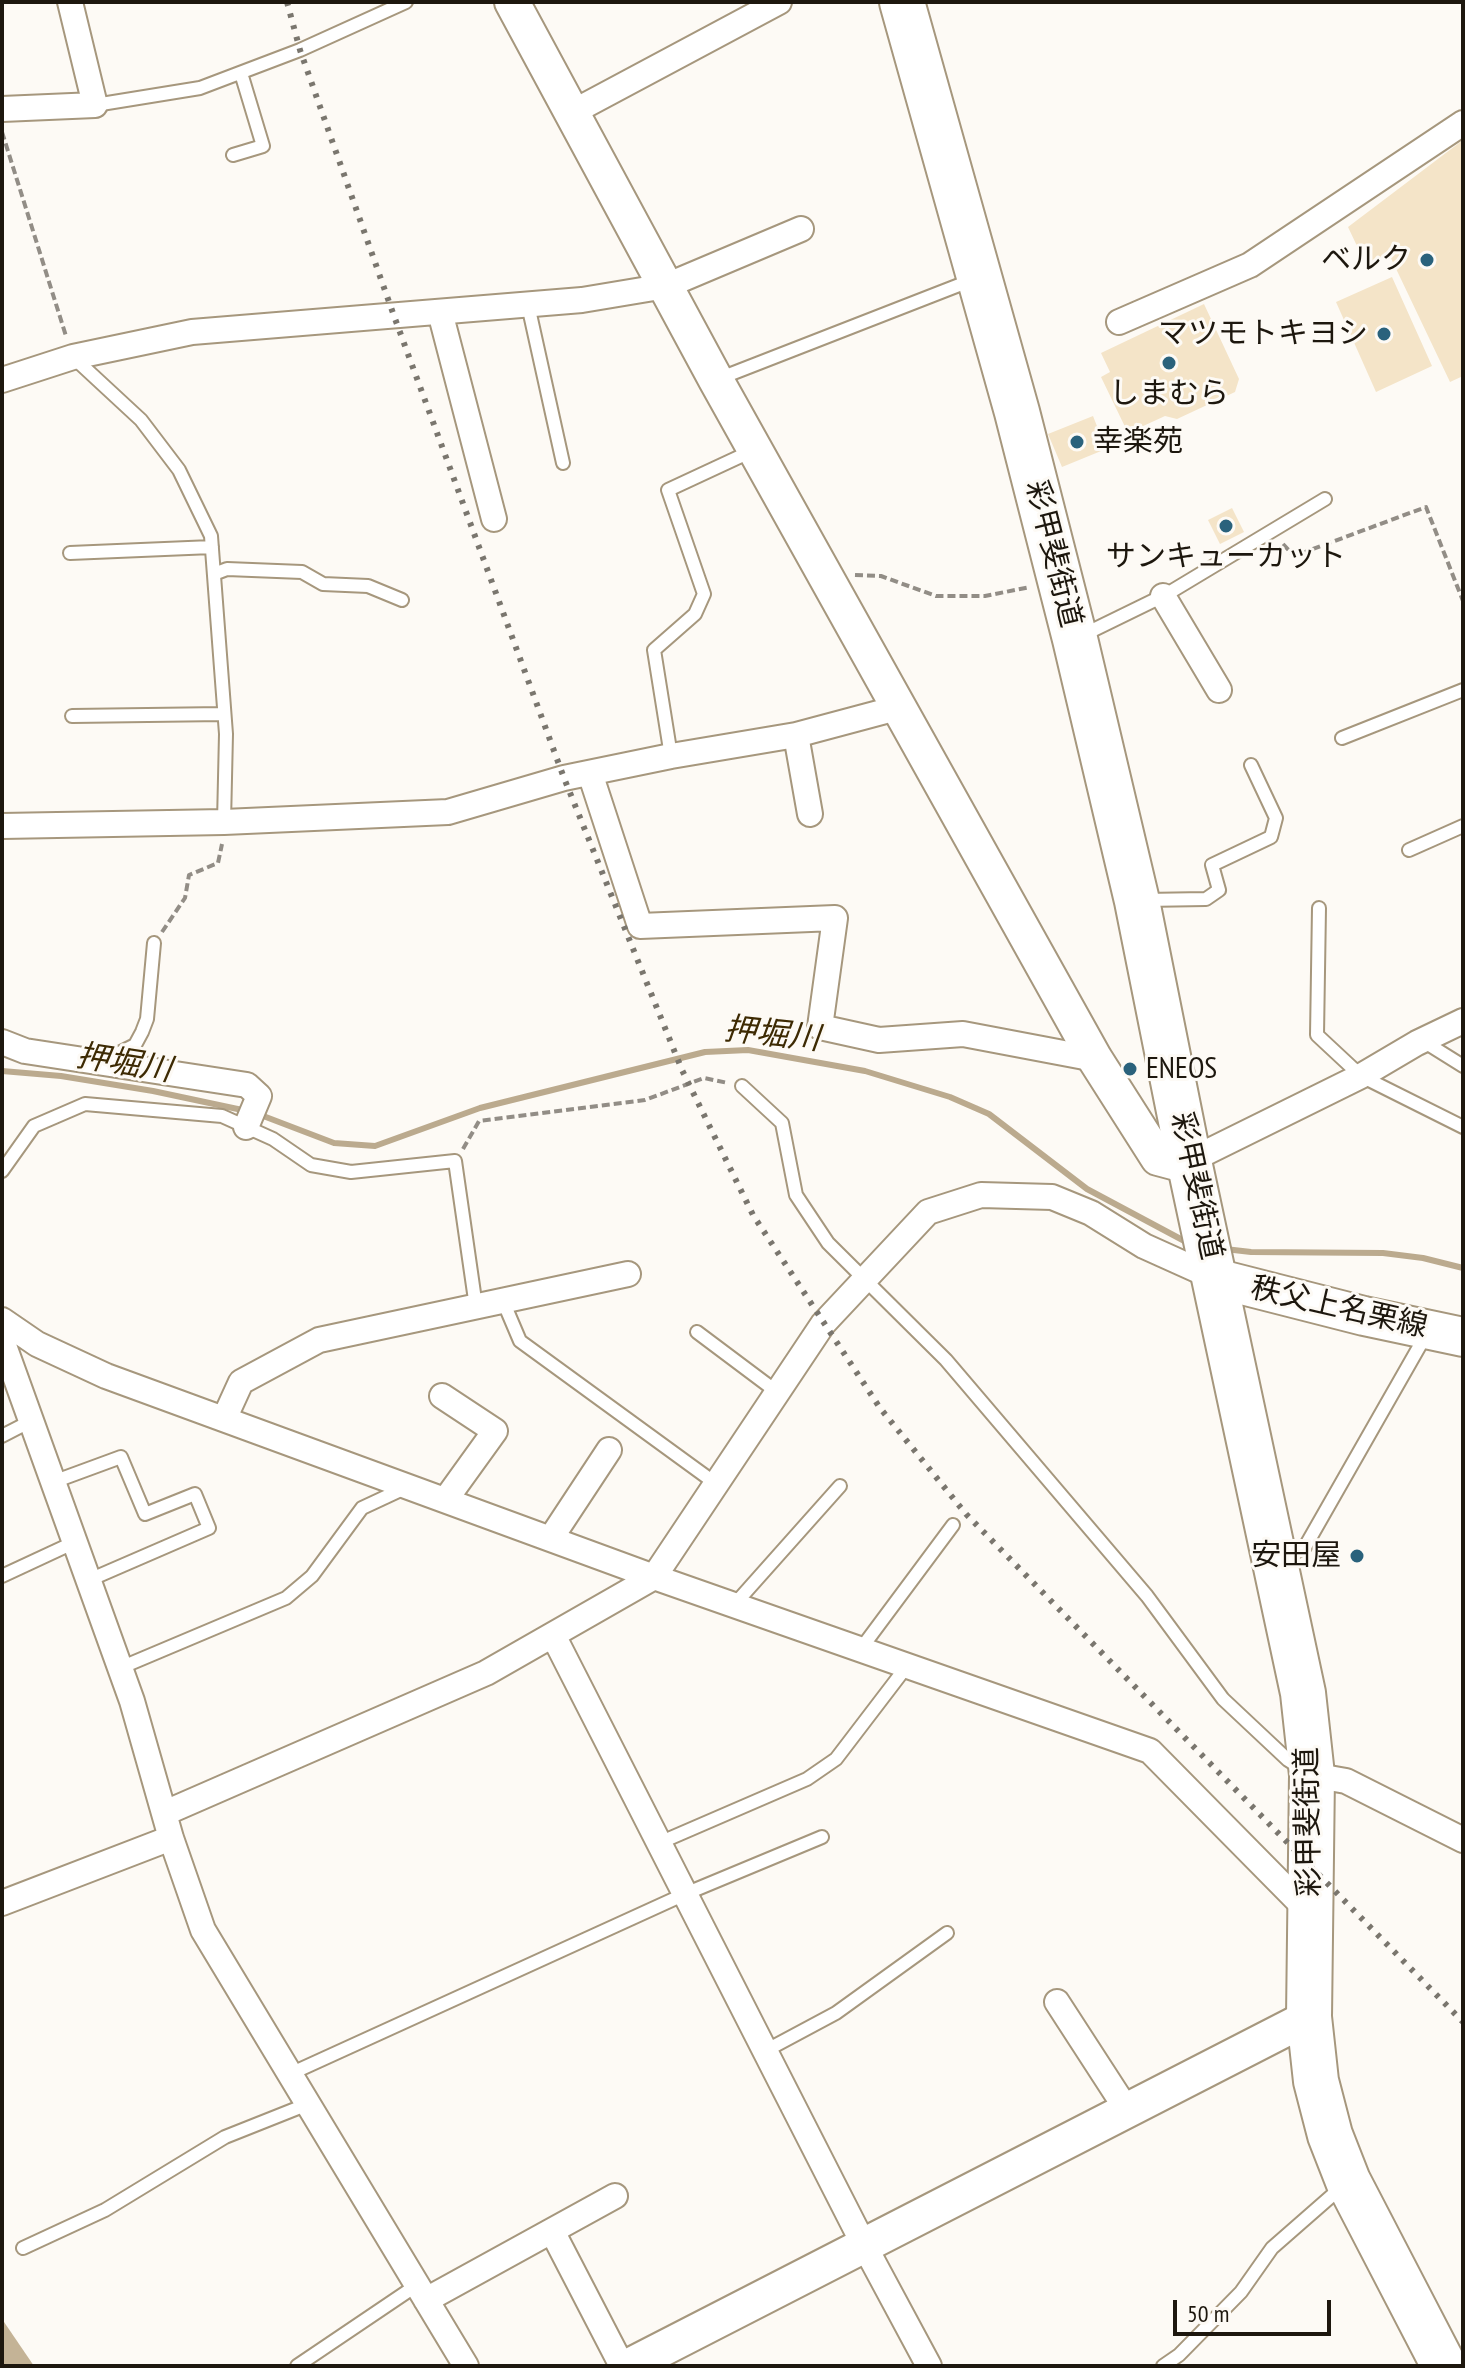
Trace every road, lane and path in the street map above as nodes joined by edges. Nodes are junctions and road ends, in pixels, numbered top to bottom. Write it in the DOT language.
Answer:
graph roads {
  1 [pos="70,2"];
  2 [pos="406,2"];
  3 [pos="512,2"];
  4 [pos="778,2"];
  5 [pos="902,2"];
  6 [pos="241,73"];
  7 [pos="95,105"];
  8 [pos="2,109"];
  9 [pos="573,112"];
  10 [pos="1463,123"];
  11 [pos="2,132"];
  12 [pos="233,155"];
  13 [pos="801,229"];
  14 [pos="979,277"];
  15 [pos="666,286"];
  16 [pos="528,305"];
  17 [pos="440,312"];
  18 [pos="1119,322"];
  19 [pos="73,357"];
  20 [pos="2,380"];
  21 [pos="716,380"];
  22 [pos="755,449"];
  23 [pos="563,463"];
  24 [pos="1325,499"];
  25 [pos="494,519"];
  26 [pos="1272,531"];
  27 [pos="212,547"];
  28 [pos="70,553"];
  29 [pos="214,574"];
  30 [pos="825,576"];
  31 [pos="1060,581"];
  32 [pos="1163,596"];
  33 [pos="402,600"];
  34 [pos="1463,601"];
  35 [pos="1075,639"];
  36 [pos="1219,690"];
  37 [pos="1463,690"];
  38 [pos="897,708"];
  39 [pos="223,714"];
  40 [pos="72,716"];
  41 [pos="796,735"];
  42 [pos="1342,738"];
  43 [pos="671,756"];
  44 [pos="1251,765"];
  45 [pos="590,773"];
  46 [pos="810,814"];
  47 [pos="224,822"];
  48 [pos="2,826"];
  49 [pos="1463,826"];
  50 [pos="1409,850"];
  51 [pos="1137,901"];
  52 [pos="1319,908"];
  53 [pos="154,943"];
  54 [pos="1463,1021"];
  55 [pos="1423,1041"];
  56 [pos="2,1042"];
  57 [pos="1095,1059"];
  58 [pos="101,1062"];
  59 [pos="1463,1066"];
  60 [pos="1361,1076"];
  61 [pos="742,1086"];
  62 [pos="247,1126"];
  63 [pos="1463,1127"];
  64 [pos="455,1161"];
  65 [pos="2,1171"];
  66 [pos="1193,1177"];
  67 [pos="1213,1266"];
  68 [pos="628,1274"];
  69 [pos="867,1280"];
  70 [pos="503,1301"];
  71 [pos="476,1307"];
  72 [pos="2,1320"];
  73 [pos="697,1332"];
  74 [pos="1446,1334"];
  75 [pos="2,1340"];
  76 [pos="777,1392"];
  77 [pos="442,1396"];
  78 [pos="225,1417"];
  79 [pos="31,1421"];
  80 [pos="2,1436"];
  81 [pos="609,1450"];
  82 [pos="53,1482"];
  83 [pos="715,1483"];
  84 [pos="410,1486"];
  85 [pos="840,1486"];
  86 [pos="446,1499"];
  87 [pos="953,1525"];
  88 [pos="551,1538"];
  89 [pos="75,1542"];
  90 [pos="1276,1562"];
  91 [pos="2,1576"];
  92 [pos="654,1577"];
  93 [pos="89,1580"];
  94 [pos="734,1605"];
  95 [pos="553,1635"];
  96 [pos="860,1650"];
  97 [pos="907,1666"];
  98 [pos="120,1668"];
  99 [pos="1312,1775"];
  100 [pos="165,1813"];
  101 [pos="822,1837"];
  102 [pos="171,1838"];
  103 [pos="1463,1840"];
  104 [pos="659,1843"];
  105 [pos="685,1894"];
  106 [pos="2,1903"];
  107 [pos="1309,1912"];
  108 [pos="947,1933"];
  109 [pos="1057,2002"];
  110 [pos="1309,2017"];
  111 [pos="765,2051"];
  112 [pos="290,2074"];
  113 [pos="308,2104"];
  114 [pos="1127,2110"];
  115 [pos="1348,2181"];
  116 [pos="615,2196"];
  117 [pos="552,2231"];
  118 [pos="864,2245"];
  119 [pos="23,2248"];
  120 [pos="422,2292"];
  121 [pos="297,2366"];
  122 [pos="466,2366"];
  123 [pos="622,2366"];
  124 [pos="629,2366"];
  125 [pos="929,2366"];
  126 [pos="1163,2366"];
  127 [pos="1444,2366"];
  1 -- 7 [label="street"];
  2 -- 6 [label="lane"];
  3 -- 9 [label="street"];
  4 -- 9 [label="street"];
  5 -- 14 [label="highway, 彩甲斐街道"];
  6 -- 7 [label="lane"];
  6 -- 12 [label="lane"];
  7 -- 8 [label="street"];
  9 -- 15 [label="street"];
  10 -- 18 [label="street"];
  11 -- 19 [label="path"];
  13 -- 15 [label="street"];
  14 -- 21 [label="lane"];
  14 -- 31 [label="highway, 彩甲斐街道"];
  15 -- 16 [label="street"];
  15 -- 21 [label="street"];
  16 -- 17 [label="street"];
  16 -- 23 [label="lane"];
  17 -- 19 [label="street"];
  17 -- 25 [label="street"];
  19 -- 20 [label="street"];
  19 -- 27 [label="lane"];
  21 -- 22 [label="street"];
  22 -- 30 [label="street"];
  22 -- 43 [label="lane"];
  24 -- 26 [label="lane"];
  26 -- 32 [label="lane"];
  26 -- 34 [label="path"];
  27 -- 28 [label="lane"];
  27 -- 29 [label="lane"];
  29 -- 33 [label="lane"];
  29 -- 39 [label="lane"];
  30 -- 31 [label="path"];
  30 -- 38 [label="street"];
  31 -- 35 [label="highway, 彩甲斐街道"];
  32 -- 35 [label="lane"];
  32 -- 36 [label="street"];
  35 -- 51 [label="highway, 彩甲斐街道"];
  37 -- 42 [label="lane"];
  38 -- 41 [label="street"];
  38 -- 57 [label="street"];
  39 -- 40 [label="lane"];
  39 -- 47 [label="lane"];
  41 -- 43 [label="street"];
  41 -- 46 [label="street"];
  43 -- 45 [label="street"];
  44 -- 51 [label="lane"];
  45 -- 47 [label="street"];
  45 -- 57 [label="street"];
  47 -- 48 [label="street"];
  47 -- 53 [label="path"];
  49 -- 50 [label="lane"];
  51 -- 66 [label="highway, 彩甲斐街道"];
  52 -- 60 [label="lane"];
  53 -- 58 [label="lane"];
  54 -- 55 [label="street"];
  55 -- 59 [label="lane"];
  55 -- 60 [label="street"];
  56 -- 58 [label="street"];
  57 -- 66 [label="street"];
  58 -- 62 [label="street"];
  60 -- 63 [label="lane"];
  60 -- 66 [label="street"];
  61 -- 64 [label="path"];
  61 -- 69 [label="lane"];
  62 -- 64 [label="lane"];
  62 -- 65 [label="lane"];
  64 -- 71 [label="lane"];
  66 -- 67 [label="highway, 彩甲斐街道"];
  67 -- 69 [label="street"];
  67 -- 74 [label="main road, 秩父上名栗線"];
  67 -- 90 [label="highway, 彩甲斐街道"];
  68 -- 70 [label="street"];
  69 -- 76 [label="street"];
  69 -- 99 [label="lane"];
  70 -- 71 [label="street"];
  70 -- 83 [label="lane"];
  71 -- 78 [label="street"];
  72 -- 78 [label="street"];
  73 -- 76 [label="lane"];
  74 -- 90 [label="lane"];
  75 -- 79 [label="street"];
  76 -- 83 [label="street"];
  77 -- 86 [label="street"];
  78 -- 84 [label="street"];
  79 -- 80 [label="lane"];
  79 -- 82 [label="street"];
  81 -- 88 [label="street"];
  82 -- 89 [label="street"];
  82 -- 93 [label="lane"];
  83 -- 92 [label="street"];
  84 -- 86 [label="street"];
  84 -- 98 [label="lane"];
  85 -- 94 [label="lane"];
  86 -- 88 [label="street"];
  87 -- 96 [label="lane"];
  88 -- 92 [label="street"];
  89 -- 91 [label="lane"];
  89 -- 93 [label="street"];
  90 -- 99 [label="highway, 彩甲斐街道"];
  92 -- 94 [label="street"];
  92 -- 95 [label="street"];
  93 -- 98 [label="street"];
  94 -- 96 [label="street"];
  95 -- 100 [label="street"];
  95 -- 104 [label="street"];
  96 -- 97 [label="street"];
  97 -- 104 [label="lane"];
  97 -- 107 [label="street"];
  98 -- 100 [label="street"];
  99 -- 103 [label="street"];
  99 -- 107 [label="highway, 彩甲斐街道"];
  100 -- 102 [label="street"];
  101 -- 105 [label="lane"];
  102 -- 106 [label="street"];
  102 -- 112 [label="street"];
  104 -- 105 [label="street"];
  105 -- 111 [label="street"];
  105 -- 112 [label="lane"];
  107 -- 110 [label="highway, 彩甲斐街道"];
  108 -- 111 [label="lane"];
  109 -- 114 [label="street"];
  110 -- 114 [label="street"];
  110 -- 115 [label="highway, 彩甲斐街道"];
  111 -- 118 [label="street"];
  112 -- 113 [label="street"];
  113 -- 119 [label="lane"];
  113 -- 120 [label="street"];
  114 -- 118 [label="street"];
  115 -- 126 [label="lane"];
  115 -- 127 [label="highway, 彩甲斐街道"];
  116 -- 117 [label="street"];
  117 -- 120 [label="street"];
  117 -- 123 [label="street"];
  118 -- 124 [label="street"];
  118 -- 125 [label="street"];
  120 -- 121 [label="lane"];
  120 -- 122 [label="street"];
}
